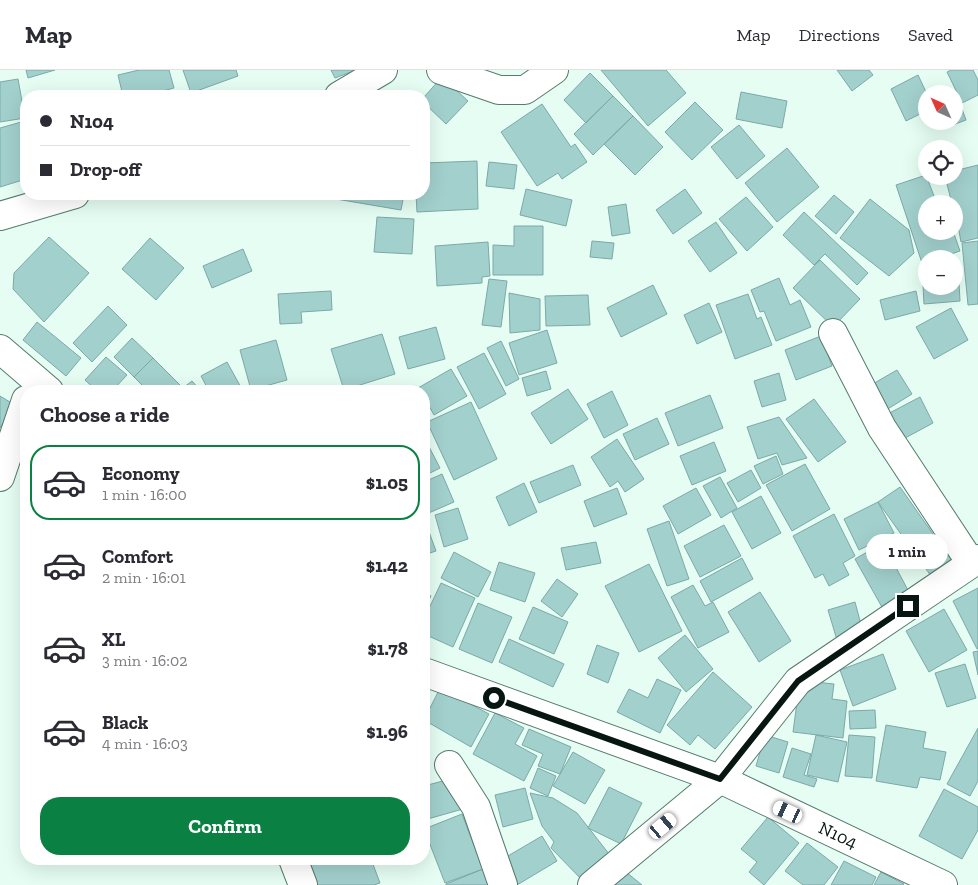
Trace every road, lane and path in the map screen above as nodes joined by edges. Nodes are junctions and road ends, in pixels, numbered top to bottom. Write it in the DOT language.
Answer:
graph roads {
  1 [pos="383,70"];
  2 [pos="441,70"];
  3 [pos="554,70"];
  4 [pos="349,90"];
  5 [pos="54,200"];
  6 [pos="0,216"];
  7 [pos="833,333"];
  8 [pos="0,349"];
  9 [pos="31,385"];
  10 [pos="20,427"];
  11 [pos="0,477"];
  12 [pos="975,561"];
  13 [pos="430,674"];
  14 [pos="448,765"];
  15 [pos="720,779"];
  16 [pos="295,865"];
  17 [pos="303,885"];
  18 [pos="503,885"];
  19 [pos="592,885"];
  20 [pos="943,885"];
  1 -- 4 [label="street"];
  2 -- 3 [label="street"];
  5 -- 6 [label="street"];
  7 -- 12 [label="street"];
  8 -- 9 [label="street"];
  10 -- 11 [label="street"];
  12 -- 15 [label="street"];
  13 -- 15 [label="street, N104 / N104"];
  14 -- 18 [label="street"];
  15 -- 19 [label="street"];
  15 -- 20 [label="street, N104 / N104"];
  16 -- 17 [label="street"];
}
